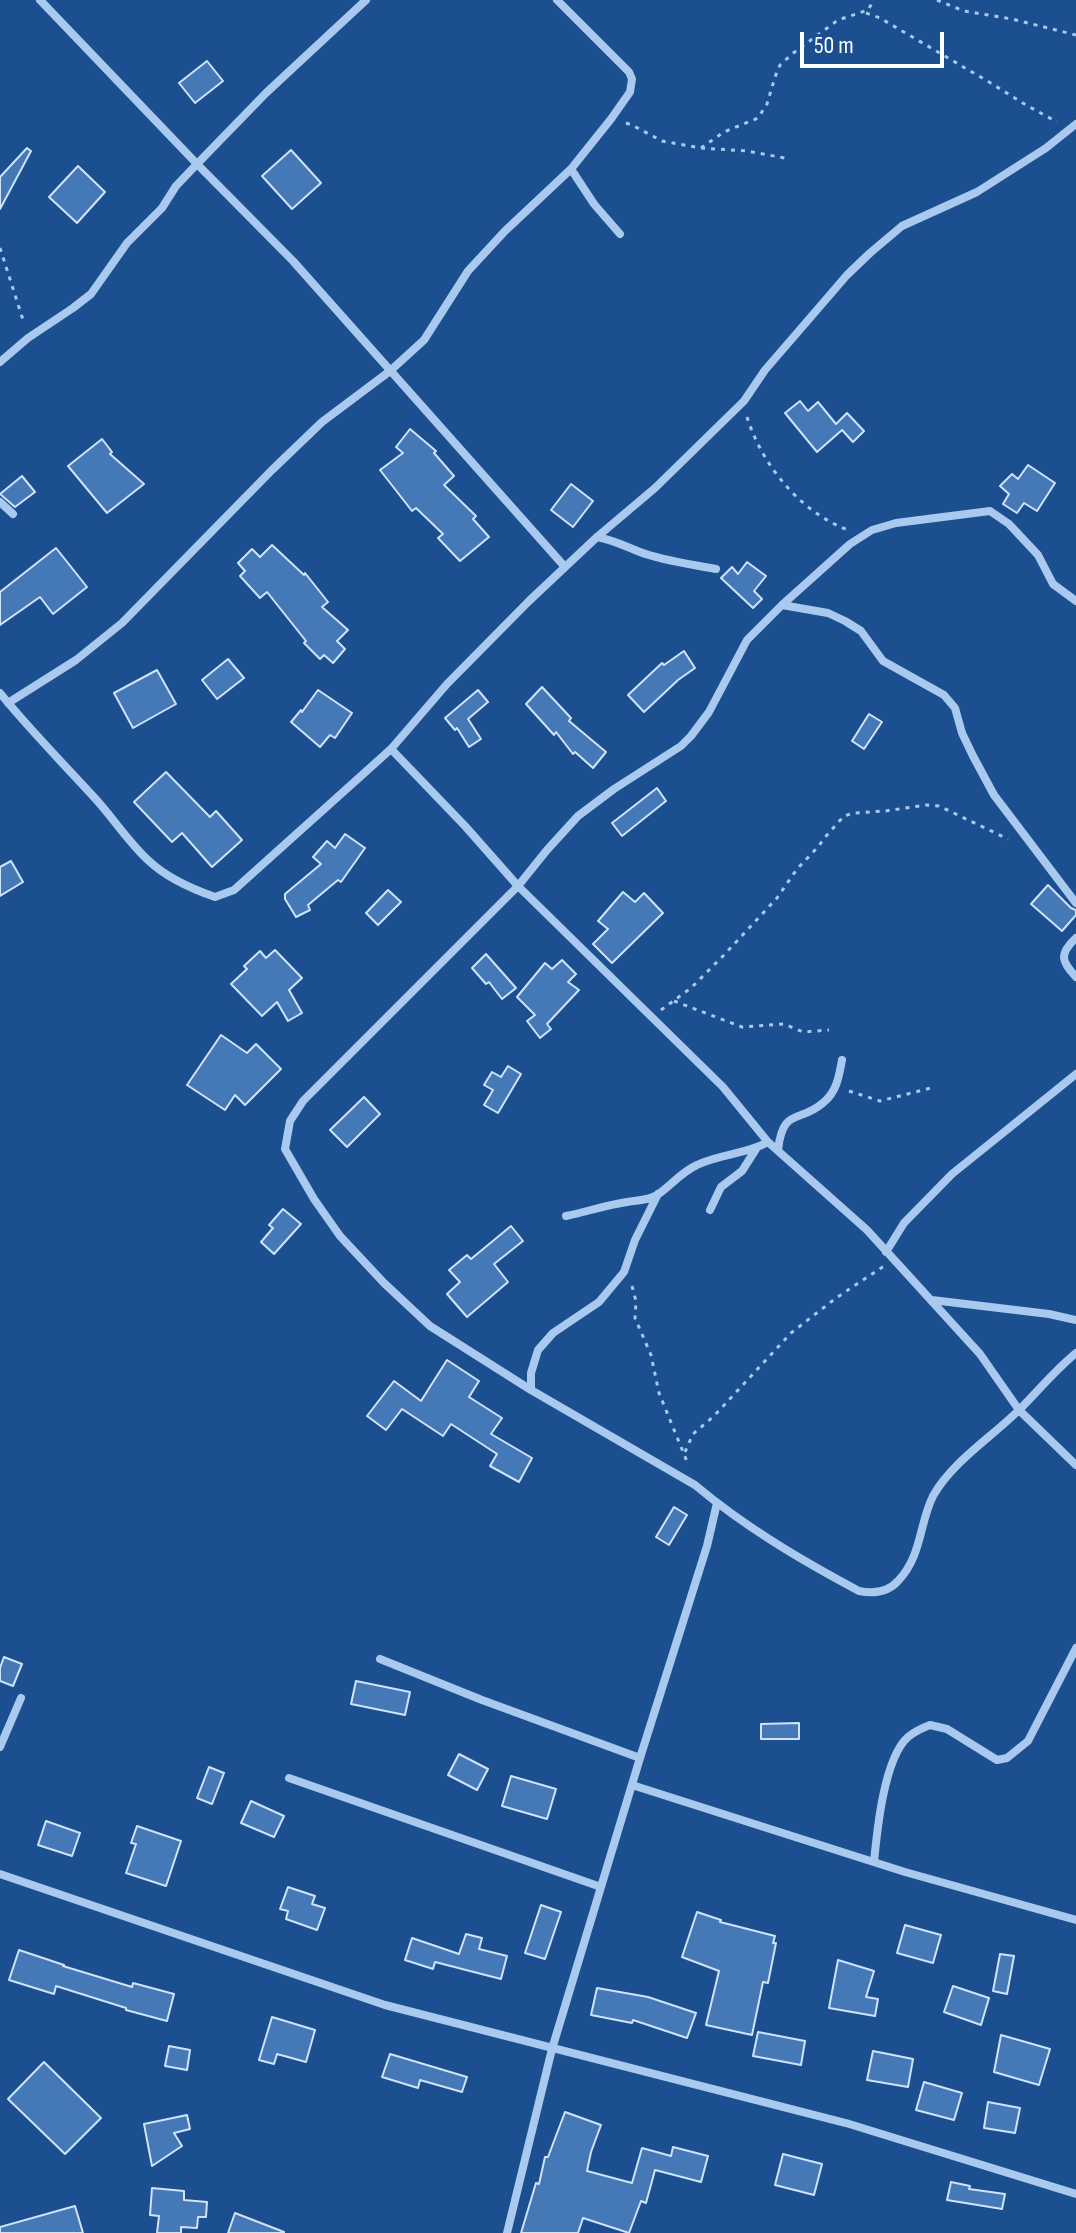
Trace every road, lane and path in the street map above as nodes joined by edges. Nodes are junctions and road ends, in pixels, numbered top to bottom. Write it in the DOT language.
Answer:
graph roads {
  1 [pos="40,0"];
  2 [pos="366,0"];
  3 [pos="557,0"];
  4 [pos="874,0"];
  5 [pos="937,0"];
  6 [pos="864,13"];
  7 [pos="1076,35"];
  8 [pos="611,119"];
  9 [pos="1074,126"];
  10 [pos="701,148"];
  11 [pos="790,159"];
  12 [pos="197,164"];
  13 [pos="571,169"];
  14 [pos="620,234"];
  15 [pos="0,248"];
  16 [pos="28,338"];
  17 [pos="0,362"];
  18 [pos="390,371"];
  19 [pos="744,401"];
  20 [pos="0,502"];
  21 [pos="13,514"];
  22 [pos="872,530"];
  23 [pos="597,537"];
  24 [pos="565,567"];
  25 [pos="716,569"];
  26 [pos="1076,601"];
  27 [pos="782,605"];
  28 [pos="0,693"];
  29 [pos="8,703"];
  30 [pos="391,749"];
  31 [pos="1035,847"];
  32 [pos="518,886"];
  33 [pos="1076,903"];
  34 [pos="1076,938"];
  35 [pos="1076,977"];
  36 [pos="674,1001"];
  37 [pos="651,1017"];
  38 [pos="829,1030"];
  39 [pos="842,1060"];
  40 [pos="1076,1074"];
  41 [pos="931,1088"];
  42 [pos="833,1091"];
  43 [pos="768,1142"];
  44 [pos="756,1149"];
  45 [pos="778,1150"];
  46 [pos="658,1194"];
  47 [pos="710,1210"];
  48 [pos="566,1216"];
  49 [pos="886,1252"];
  50 [pos="894,1260"];
  51 [pos="624,1272"];
  52 [pos="932,1300"];
  53 [pos="1076,1320"];
  54 [pos="1076,1353"];
  55 [pos="531,1390"];
  56 [pos="1019,1410"];
  57 [pos="685,1452"];
  58 [pos="1076,1465"];
  59 [pos="695,1485"];
  60 [pos="717,1503"];
  61 [pos="1076,1648"];
  62 [pos="380,1659"];
  63 [pos="21,1698"];
  64 [pos="0,1747"];
  65 [pos="640,1758"];
  66 [pos="289,1778"];
  67 [pos="632,1785"];
  68 [pos="874,1862"];
  69 [pos="0,1874"];
  70 [pos="601,1887"];
  71 [pos="1076,1920"];
  72 [pos="552,2049"];
  73 [pos="1076,2194"];
  74 [pos="507,2233"];
  1 -- 12 [label="street"];
  2 -- 12 [label="street"];
  3 -- 8 [label="street"];
  4 -- 6 [label="path"];
  5 -- 7 [label="path"];
  6 -- 9 [label="path"];
  6 -- 10 [label="path"];
  8 -- 10 [label="path"];
  8 -- 13 [label="street"];
  9 -- 19 [label="street"];
  10 -- 11 [label="path"];
  12 -- 16 [label="street"];
  12 -- 18 [label="street"];
  13 -- 14 [label="street"];
  13 -- 18 [label="street"];
  15 -- 16 [label="path"];
  16 -- 17 [label="street"];
  18 -- 24 [label="street"];
  18 -- 29 [label="street"];
  19 -- 22 [label="path"];
  19 -- 23 [label="street"];
  20 -- 21 [label="street"];
  22 -- 26 [label="street"];
  22 -- 27 [label="street"];
  23 -- 24 [label="street"];
  23 -- 25 [label="street"];
  24 -- 30 [label="street"];
  27 -- 31 [label="street"];
  27 -- 32 [label="street"];
  28 -- 29 [label="street"];
  29 -- 30 [label="street"];
  30 -- 32 [label="street"];
  31 -- 33 [label="street"];
  31 -- 36 [label="path"];
  32 -- 37 [label="street"];
  32 -- 55 [label="street"];
  34 -- 35 [label="street"];
  36 -- 37 [label="path"];
  36 -- 38 [label="path"];
  37 -- 43 [label="street"];
  39 -- 42 [label="street"];
  40 -- 49 [label="street"];
  41 -- 42 [label="path"];
  42 -- 45 [label="street"];
  43 -- 44 [label="street"];
  43 -- 45 [label="street"];
  44 -- 46 [label="street"];
  44 -- 47 [label="street"];
  45 -- 49 [label="street"];
  46 -- 48 [label="street"];
  46 -- 51 [label="street"];
  49 -- 50 [label="street"];
  50 -- 52 [label="street"];
  50 -- 57 [label="path"];
  51 -- 55 [label="street"];
  51 -- 57 [label="path"];
  52 -- 53 [label="street"];
  52 -- 56 [label="street"];
  54 -- 56 [label="street"];
  55 -- 59 [label="street"];
  56 -- 58 [label="street"];
  56 -- 60 [label="street"];
  57 -- 59 [label="path"];
  59 -- 60 [label="street"];
  60 -- 65 [label="street"];
  61 -- 68 [label="street"];
  62 -- 65 [label="street"];
  63 -- 64 [label="street"];
  65 -- 67 [label="street"];
  66 -- 70 [label="street"];
  67 -- 68 [label="street"];
  67 -- 70 [label="street"];
  68 -- 71 [label="street"];
  69 -- 72 [label="street"];
  70 -- 72 [label="street"];
  72 -- 73 [label="street"];
  72 -- 74 [label="street"];
}
